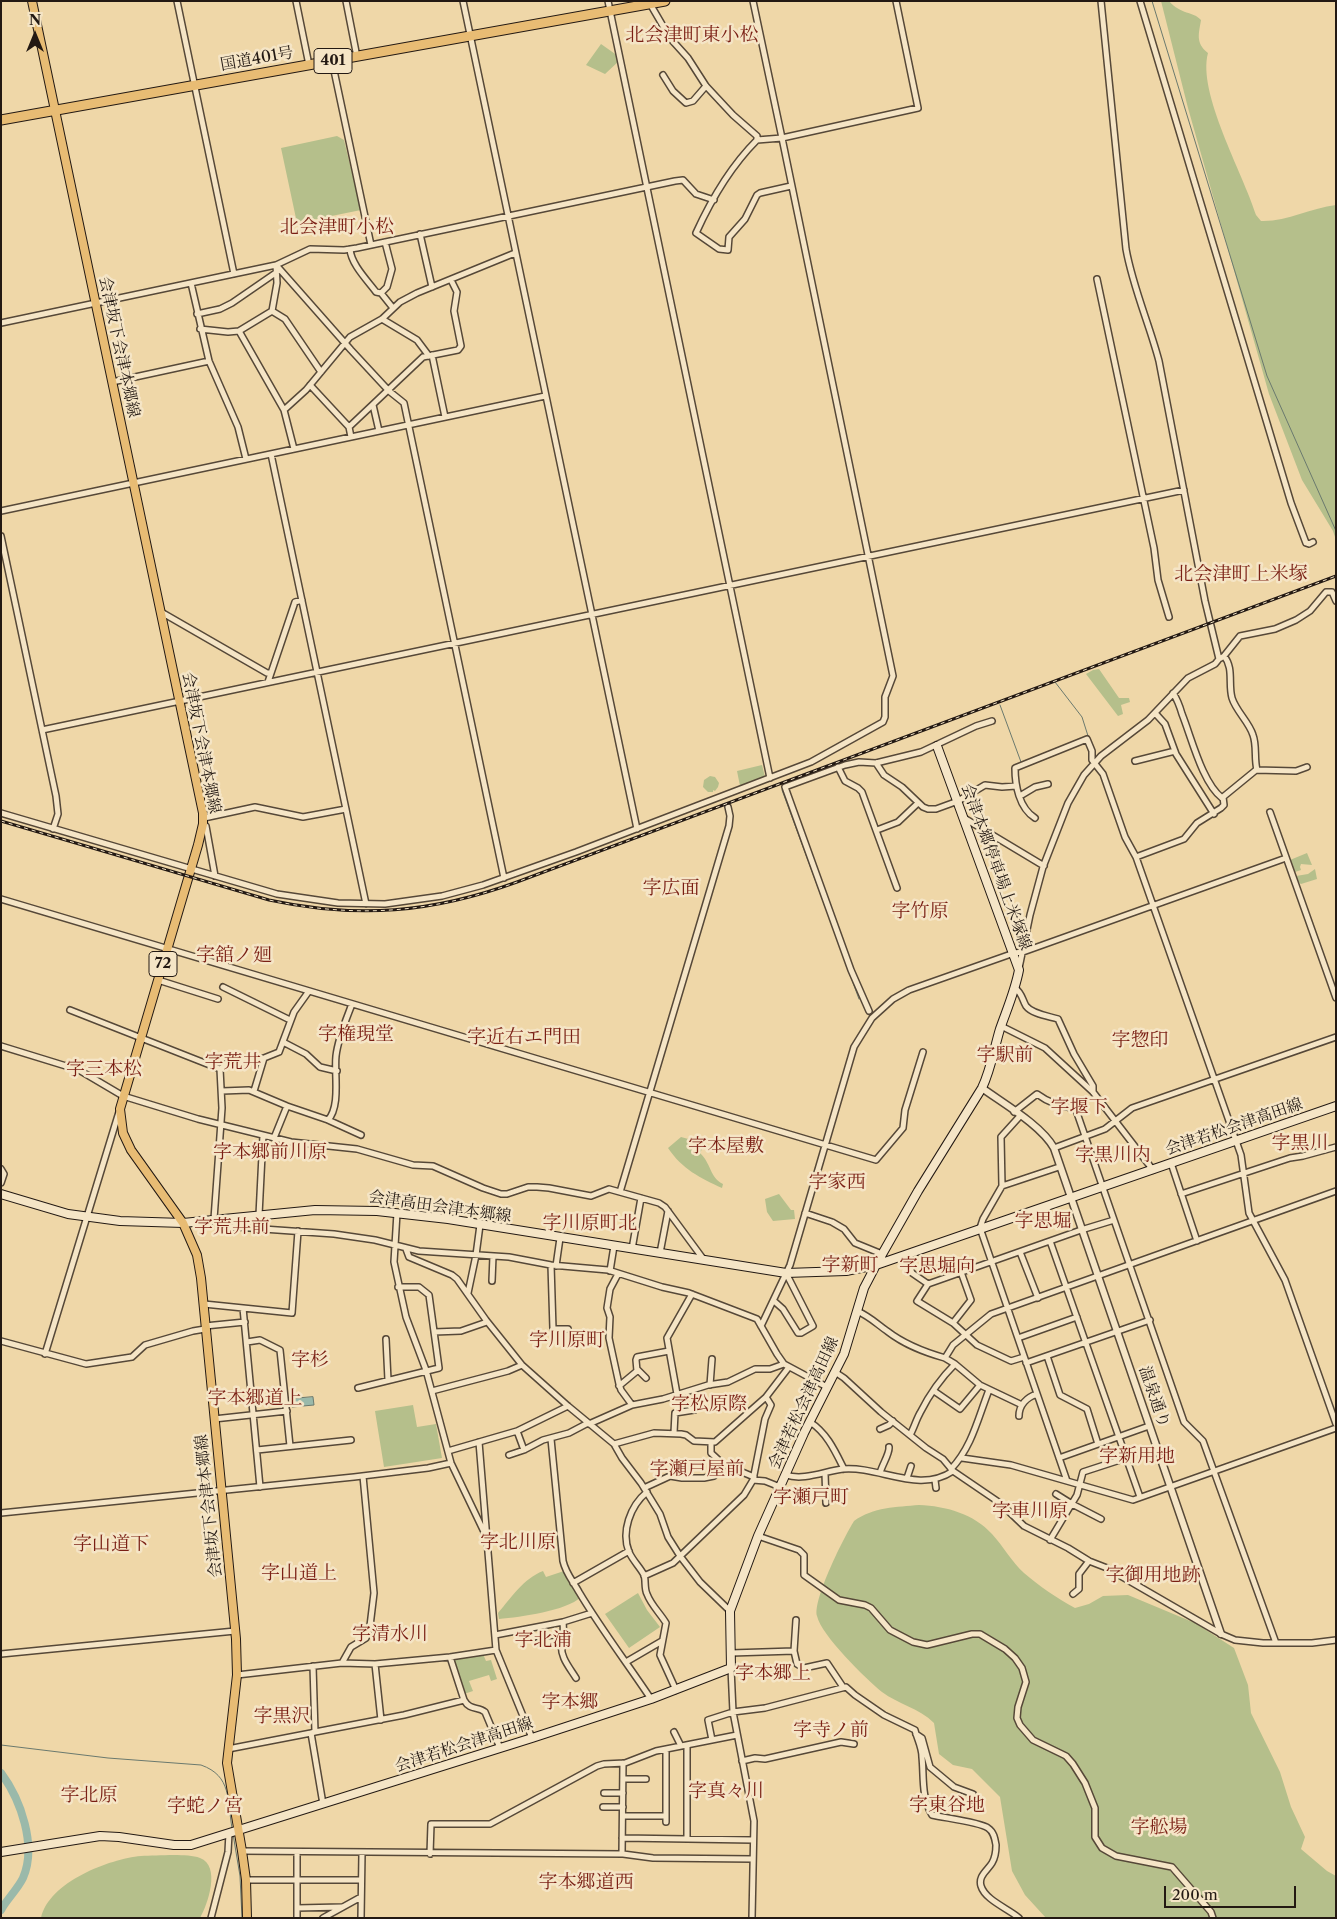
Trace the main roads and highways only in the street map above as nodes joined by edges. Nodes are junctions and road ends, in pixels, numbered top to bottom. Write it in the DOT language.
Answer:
graph roads {
  1 [pos="32,1"];
  2 [pos="665,1"];
  3 [pos="650,3"];
  4 [pos="56,110"];
  5 [pos="1,120"];
  6 [pos="937,746"];
  7 [pos="1336,1106"];
  8 [pos="1,1194"];
  9 [pos="183,1223"];
  10 [pos="876,1265"];
  11 [pos="238,1830"];
  12 [pos="1,1852"];
  13 [pos="247,1918"];
  1 -- 4 [label="main road, 会津坂下会津本郷線 / 72"];
  2 -- 3 [label="highway, 国道401号 / 401"];
  3 -- 4 [label="highway, 国道401号 / 401"];
  4 -- 5 [label="highway, 国道401号 / 401"];
  4 -- 9 [label="main road, 会津坂下会津本郷線 / 72"];
  6 -- 10 [label="main road, 会津本郷停車場上米塚線"];
  7 -- 10 [label="main road, 会津若松会津高田線"];
  8 -- 9 [label="main road, 会津高田会津本郷線"];
  9 -- 10 [label="main road, 会津高田会津本郷線"];
  9 -- 11 [label="main road, 会津坂下会津本郷線 / 72"];
  10 -- 11 [label="main road, 会津若松会津高田線"];
  11 -- 12 [label="main road, 会津若松会津高田線"];
  11 -- 13 [label="main road, 会津坂下会津本郷線 / 72"];
}
